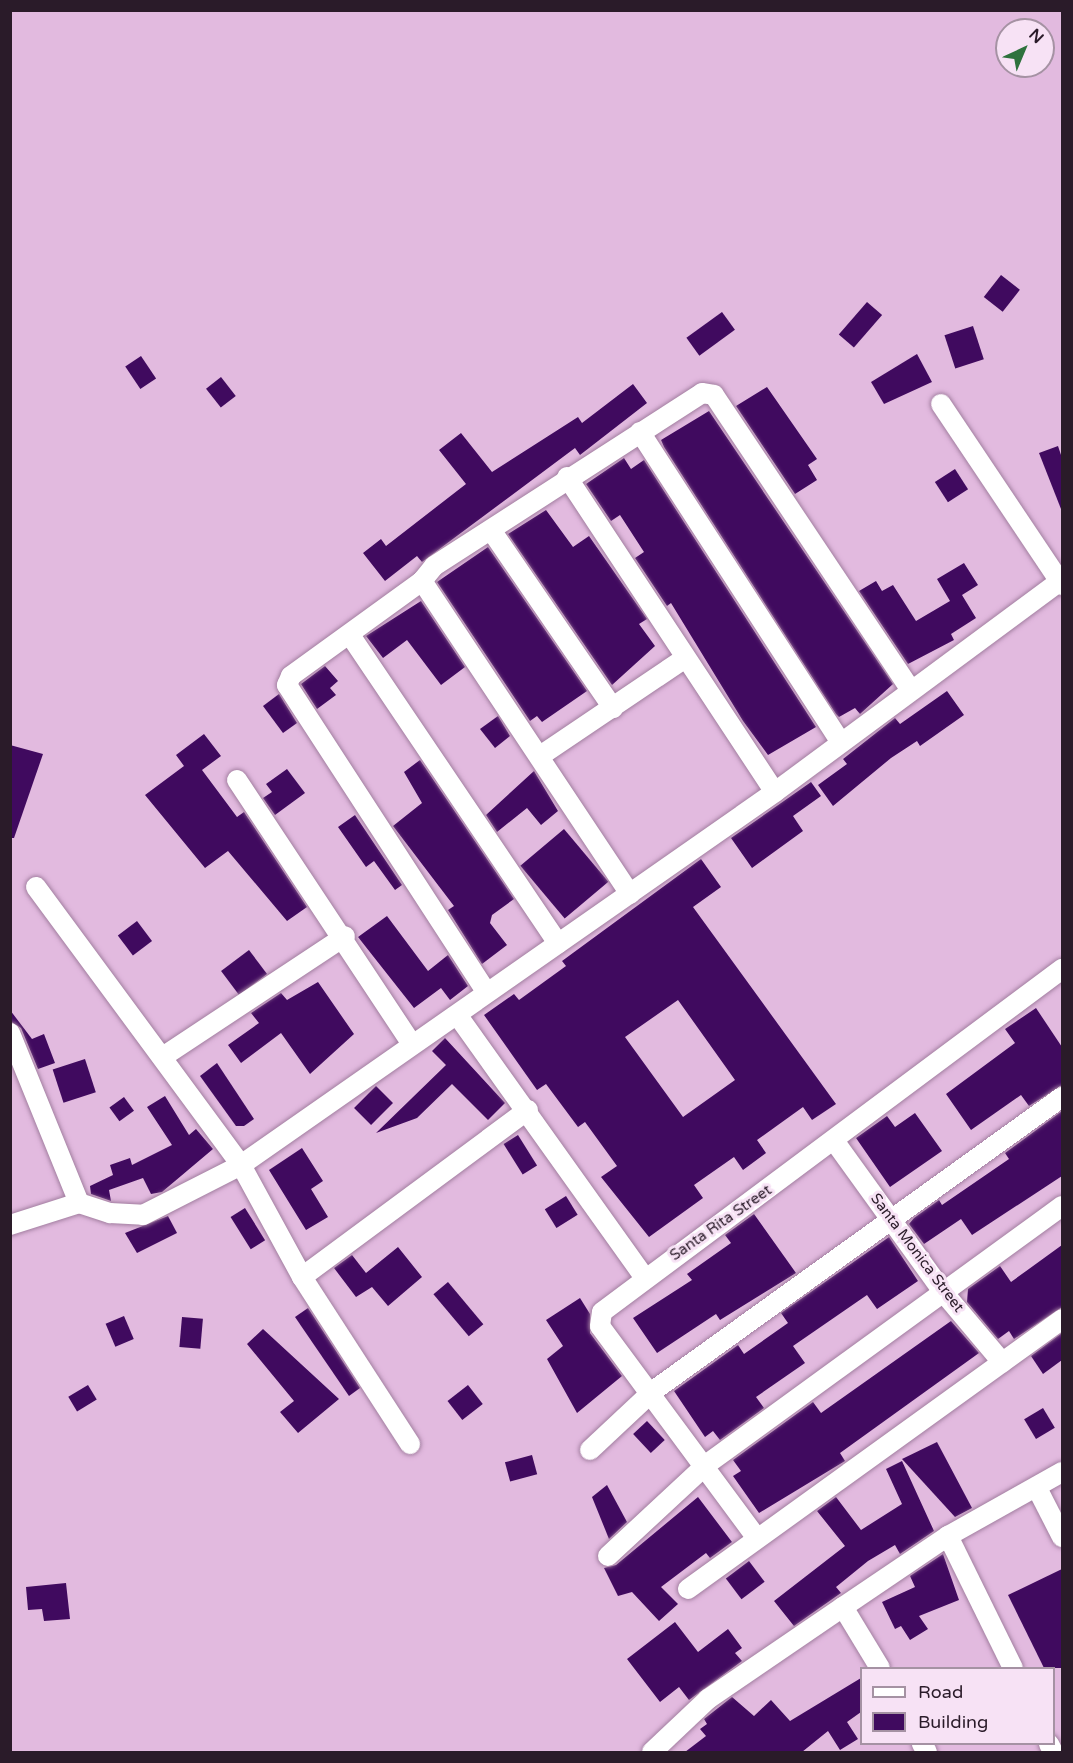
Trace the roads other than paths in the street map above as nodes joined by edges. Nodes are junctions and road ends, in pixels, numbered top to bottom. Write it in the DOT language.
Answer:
graph roads {
  1 [pos="941,404"];
  2 [pos="640,432"];
  3 [pos="567,477"];
  4 [pos="491,530"];
  5 [pos="422,581"];
  6 [pos="1062,582"];
  7 [pos="350,635"];
  8 [pos="684,659"];
  9 [pos="911,690"];
  10 [pos="613,708"];
  11 [pos="841,743"];
  12 [pos="540,756"];
  13 [pos="237,780"];
  14 [pos="775,792"];
  15 [pos="36,887"];
  16 [pos="630,894"];
  17 [pos="345,936"];
  18 [pos="558,943"];
  19 [pos="1062,969"];
  20 [pos="486,991"];
  21 [pos="458,1016"];
  22 [pos="10,1033"];
  23 [pos="412,1044"];
  24 [pos="164,1056"];
  25 [pos="1062,1097"];
  26 [pos="528,1110"];
  27 [pos="835,1142"];
  28 [pos="241,1165"];
  29 [pos="79,1203"];
  30 [pos="1062,1206"];
  31 [pos="891,1219"];
  32 [pos="10,1225"];
  33 [pos="302,1277"];
  34 [pos="644,1277"];
  35 [pos="943,1292"];
  36 [pos="1062,1319"];
  37 [pos="1002,1362"];
  38 [pos="653,1391"];
  39 [pos="410,1444"];
  40 [pos="590,1450"];
  41 [pos="707,1464"];
  42 [pos="1062,1472"];
  43 [pos="1038,1490"];
  44 [pos="948,1536"];
  45 [pos="756,1537"];
  46 [pos="1062,1537"];
  47 [pos="608,1556"];
  48 [pos="688,1589"];
  49 [pos="843,1607"];
  50 [pos="879,1667"];
  51 [pos="1013,1667"];
  52 [pos="652,1752"];
  1 -- 6 [label="street"];
  2 -- 3 [label="street"];
  2 -- 9 [label="street"];
  2 -- 11 [label="street"];
  3 -- 4 [label="street"];
  3 -- 8 [label="street"];
  4 -- 5 [label="street"];
  4 -- 10 [label="street"];
  5 -- 7 [label="street"];
  5 -- 12 [label="street"];
  6 -- 9 [label="street"];
  7 -- 18 [label="street"];
  7 -- 20 [label="street"];
  8 -- 10 [label="street"];
  8 -- 14 [label="street"];
  9 -- 11 [label="street"];
  10 -- 12 [label="street"];
  11 -- 14 [label="street"];
  12 -- 16 [label="street"];
  13 -- 17 [label="street"];
  14 -- 16 [label="street"];
  15 -- 24 [label="street"];
  16 -- 18 [label="street"];
  17 -- 23 [label="street"];
  17 -- 24 [label="street"];
  18 -- 20 [label="street"];
  19 -- 27 [label="street, Santa Rita Street"];
  20 -- 21 [label="street"];
  21 -- 23 [label="street"];
  21 -- 26 [label="street"];
  22 -- 29 [label="street"];
  23 -- 28 [label="street"];
  24 -- 28 [label="street"];
  25 -- 31 [label="street"];
  26 -- 33 [label="street"];
  26 -- 34 [label="street"];
  27 -- 31 [label="street, Santa Monica Street"];
  27 -- 34 [label="street, Santa Rita Street"];
  28 -- 29 [label="street"];
  28 -- 33 [label="street"];
  29 -- 32 [label="street"];
  30 -- 35 [label="street"];
  31 -- 35 [label="street, Santa Monica Street"];
  31 -- 38 [label="street"];
  33 -- 39 [label="street"];
  34 -- 38 [label="street, Santa Rita Street"];
  35 -- 37 [label="street, Santa Monica Street"];
  35 -- 41 [label="street"];
  36 -- 37 [label="street"];
  37 -- 45 [label="street"];
  38 -- 40 [label="street"];
  38 -- 41 [label="street, Santa Rita Street"];
  41 -- 45 [label="street, Santa Rita Street"];
  41 -- 47 [label="street"];
  42 -- 43 [label="street"];
  43 -- 44 [label="street"];
  43 -- 46 [label="street"];
  44 -- 49 [label="street"];
  44 -- 51 [label="street"];
  45 -- 48 [label="street"];
  49 -- 50 [label="street"];
  49 -- 52 [label="street"];
}
